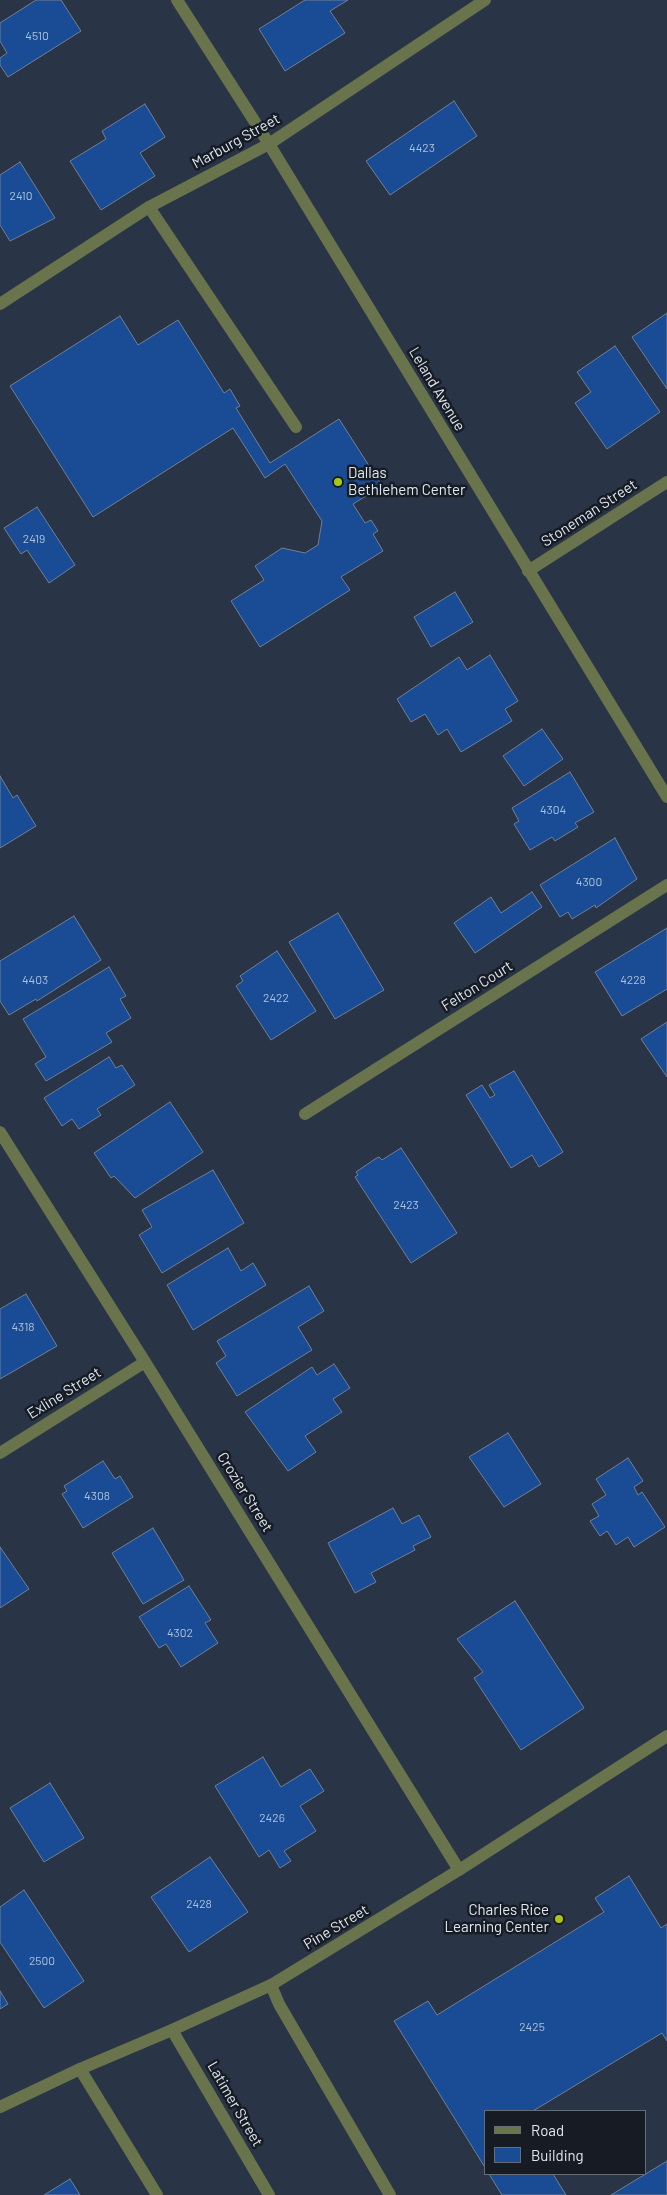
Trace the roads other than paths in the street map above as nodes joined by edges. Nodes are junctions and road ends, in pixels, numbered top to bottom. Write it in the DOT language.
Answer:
graph roads {
  1 [pos="177,0"];
  2 [pos="485,0"];
  3 [pos="269,144"];
  4 [pos="149,207"];
  5 [pos="0,304"];
  6 [pos="296,427"];
  7 [pos="667,482"];
  8 [pos="528,571"];
  9 [pos="667,797"];
  10 [pos="667,885"];
  11 [pos="305,1114"];
  12 [pos="0,1132"];
  13 [pos="145,1362"];
  14 [pos="0,1453"];
  15 [pos="667,1736"];
  16 [pos="459,1870"];
  17 [pos="271,1985"];
  18 [pos="172,2030"];
  19 [pos="80,2069"];
  20 [pos="0,2107"];
  21 [pos="157,2195"];
  22 [pos="269,2195"];
  23 [pos="390,2195"];
  1 -- 3 [label="street, Leland Avenue"];
  2 -- 3 [label="street, Marburg Street"];
  3 -- 4 [label="street, Marburg Street"];
  3 -- 8 [label="street, Leland Avenue"];
  4 -- 5 [label="street, Marburg Street"];
  4 -- 6 [label="street"];
  7 -- 8 [label="street, Stoneman Street"];
  8 -- 9 [label="street, Leland Avenue"];
  10 -- 11 [label="street, Felton Court"];
  12 -- 13 [label="street, Crozier Street"];
  13 -- 14 [label="street, Exline Street"];
  13 -- 16 [label="street, Crozier Street"];
  15 -- 16 [label="street, Pine Street"];
  16 -- 17 [label="street, Pine Street"];
  17 -- 18 [label="street, Pine Street"];
  17 -- 23 [label="street"];
  18 -- 19 [label="street, Pine Street"];
  18 -- 22 [label="street, Latimer Street"];
  19 -- 20 [label="street, Pine Street"];
  19 -- 21 [label="street"];
}
